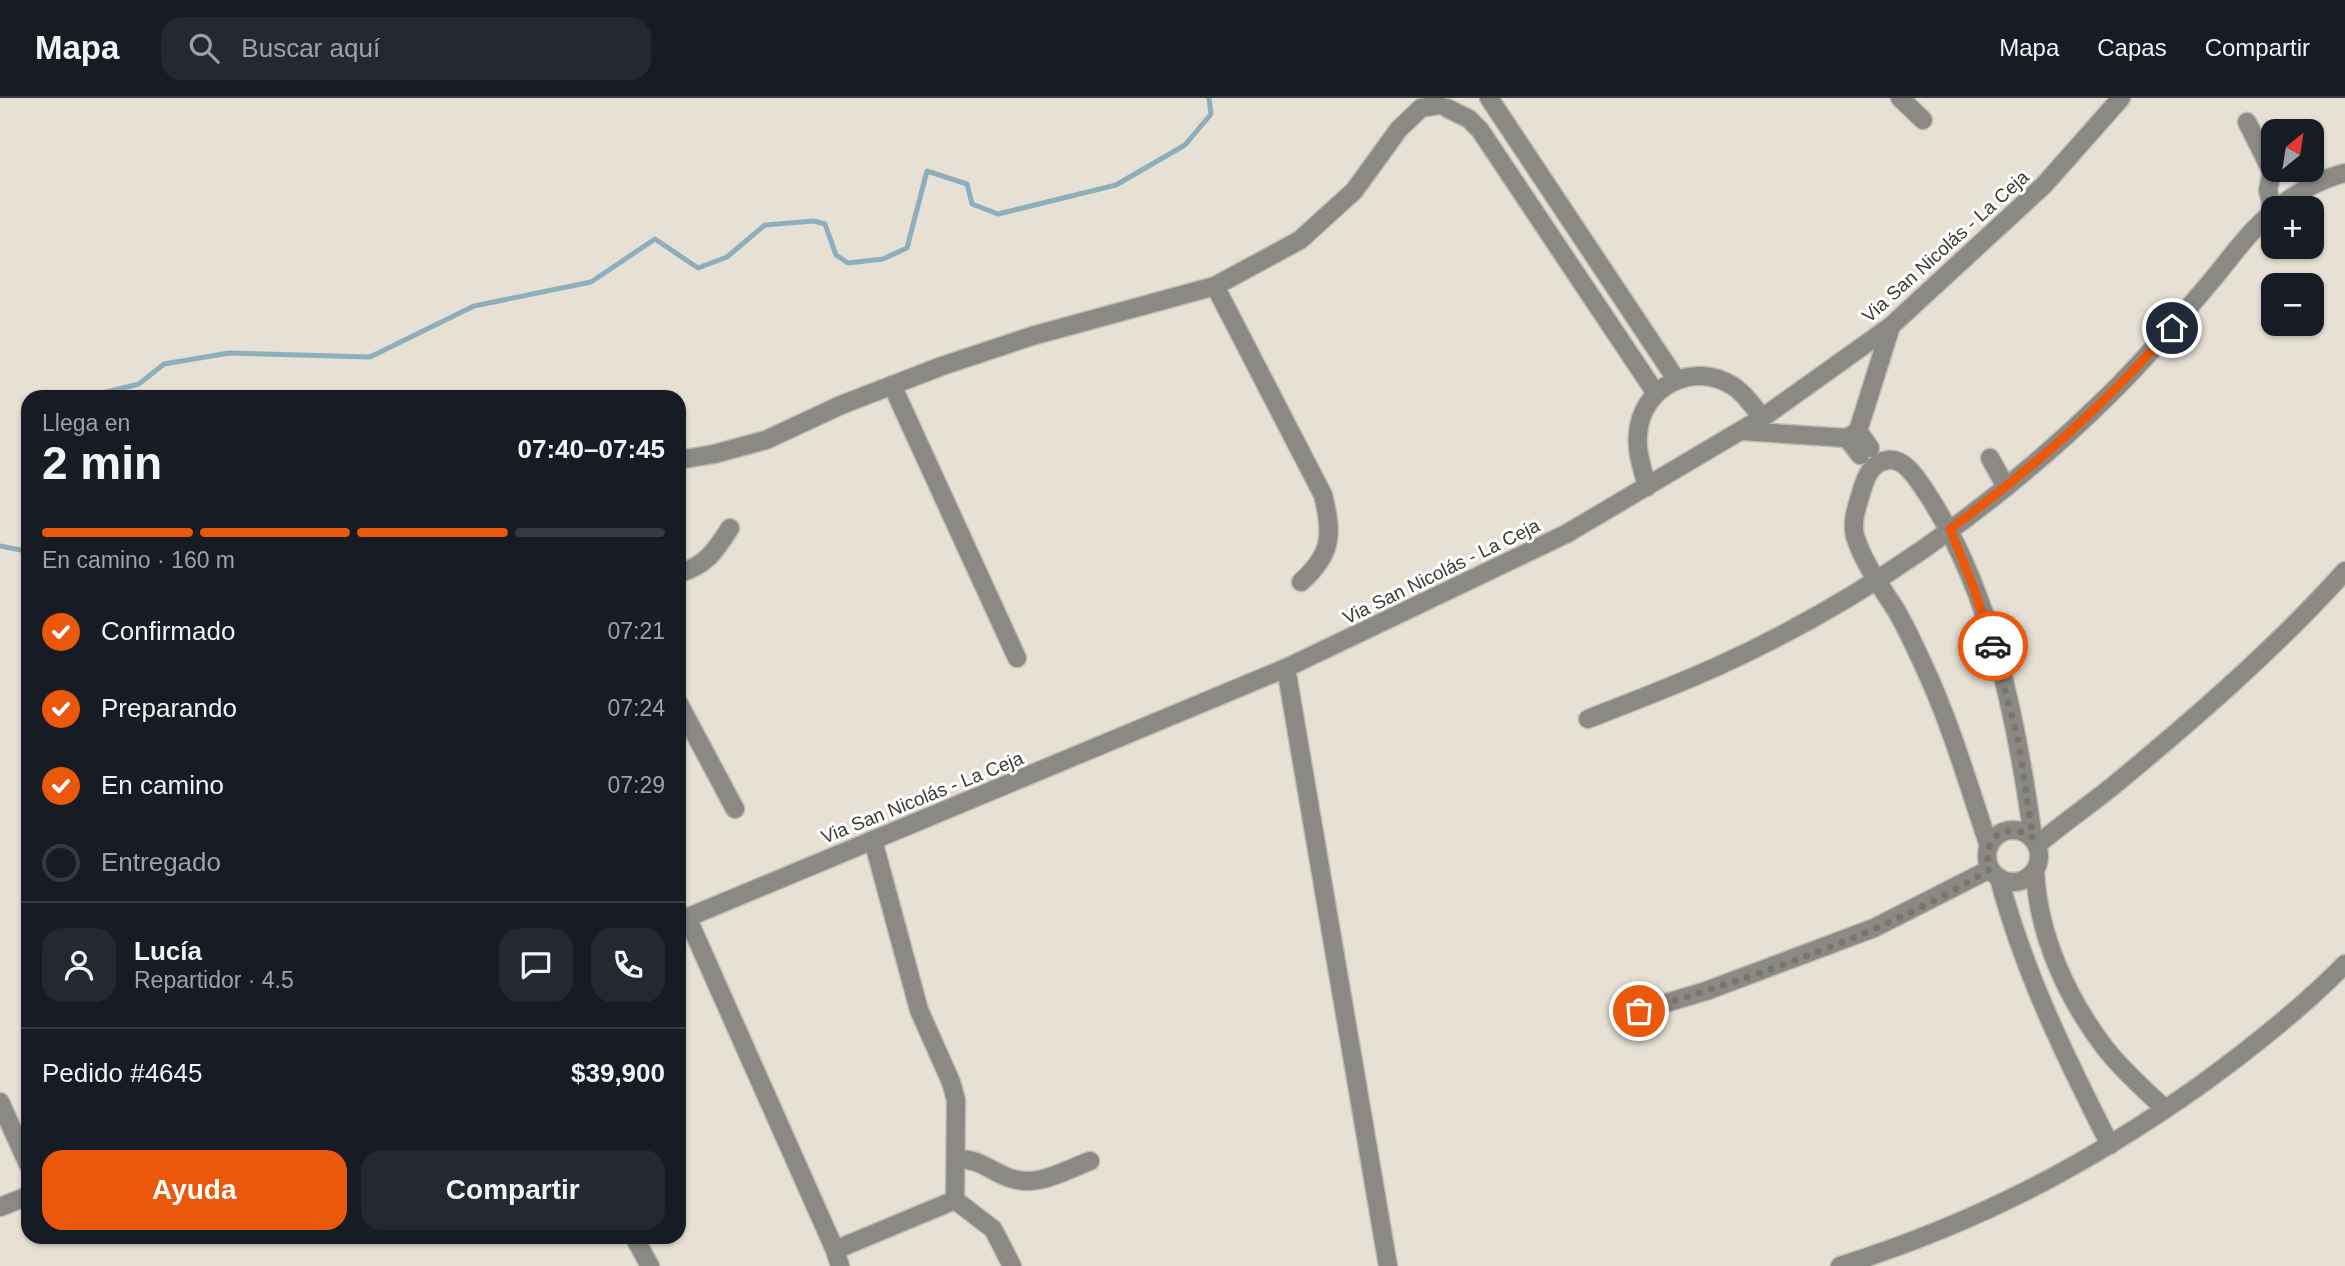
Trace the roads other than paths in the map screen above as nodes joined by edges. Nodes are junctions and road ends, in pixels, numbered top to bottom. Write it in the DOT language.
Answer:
graph roads {
  1 [pos="1415,98"];
  2 [pos="1489,98"];
  3 [pos="1900,98"];
  4 [pos="2121,98"];
  5 [pos="1469,101"];
  6 [pos="1439,104"];
  7 [pos="1923,120"];
  8 [pos="2247,122"];
  9 [pos="1399,130"];
  10 [pos="2345,173"];
  11 [pos="2269,196"];
  12 [pos="2293,196"];
  13 [pos="2261,224"];
  14 [pos="1215,286"];
  15 [pos="1891,327"];
  16 [pos="1676,379"];
  17 [pos="892,385"];
  18 [pos="1655,392"];
  19 [pos="1762,418"];
  20 [pos="1741,431"];
  21 [pos="1853,434"];
  22 [pos="1990,458"];
  23 [pos="686,459"];
  24 [pos="1870,459"];
  25 [pos="1647,487"];
  26 [pos="2006,487"];
  27 [pos="730,528"];
  28 [pos="1950,529"];
  29 [pos="686,571"];
  30 [pos="2345,571"];
  31 [pos="1877,580"];
  32 [pos="1301,582"];
  33 [pos="1017,658"];
  34 [pos="1286,668"];
  35 [pos="686,717"];
  36 [pos="1588,719"];
  37 [pos="735,809"];
  38 [pos="873,840"];
  39 [pos="2035,841"];
  40 [pos="1989,846"];
  41 [pos="2035,872"];
  42 [pos="1995,874"];
  43 [pos="686,918"];
  44 [pos="686,926"];
  45 [pos="2345,964"];
  46 [pos="1639,1011"];
  47 [pos="0,1102"];
  48 [pos="2165,1109"];
  49 [pos="2110,1145"];
  50 [pos="21,1148"];
  51 [pos="957,1159"];
  52 [pos="1090,1161"];
  53 [pos="21,1199"];
  54 [pos="955,1200"];
  55 [pos="0,1207"];
  56 [pos="638,1244"];
  57 [pos="838,1258"];
  58 [pos="650,1266"];
  59 [pos="1012,1266"];
  60 [pos="1388,1266"];
  61 [pos="1840,1266"];
  1 -- 9 [label="street"];
  2 -- 16 [label="street"];
  3 -- 7 [label="street"];
  4 -- 15 [label="street, Via San Nicolás - La Ceja"];
  5 -- 6 [label="street"];
  6 -- 9 [label="street"];
  6 -- 18 [label="street"];
  8 -- 11 [label="street"];
  9 -- 14 [label="street"];
  10 -- 12 [label="street"];
  13 -- 26 [label="street"];
  14 -- 17 [label="street"];
  14 -- 32 [label="street"];
  15 -- 19 [label="street, Via San Nicolás - La Ceja"];
  15 -- 21 [label="street"];
  16 -- 18 [label="street"];
  16 -- 19 [label="street"];
  17 -- 23 [label="street"];
  17 -- 33 [label="street"];
  18 -- 25 [label="street"];
  19 -- 20 [label="street, Via San Nicolás - La Ceja"];
  20 -- 21 [label="street"];
  20 -- 25 [label="street, Via San Nicolás - La Ceja"];
  21 -- 24 [label="street"];
  22 -- 26 [label="street"];
  24 -- 28 [label="street"];
  24 -- 31 [label="street"];
  25 -- 34 [label="street, Via San Nicolás - La Ceja"];
  26 -- 28 [label="street"];
  27 -- 29 [label="street"];
  28 -- 31 [label="street"];
  28 -- 39 [label="street"];
  30 -- 39 [label="street"];
  31 -- 36 [label="street"];
  31 -- 40 [label="street"];
  34 -- 38 [label="street, Via San Nicolás - La Ceja"];
  34 -- 60 [label="street"];
  35 -- 37 [label="street"];
  38 -- 43 [label="street, Via San Nicolás - La Ceja"];
  38 -- 51 [label="street"];
  39 -- 40 [label="street"];
  39 -- 41 [label="street"];
  40 -- 42 [label="street"];
  41 -- 42 [label="street"];
  41 -- 48 [label="street"];
  42 -- 46 [label="street"];
  42 -- 49 [label="street"];
  44 -- 57 [label="street"];
  45 -- 48 [label="street"];
  47 -- 50 [label="street"];
  48 -- 49 [label="street"];
  49 -- 61 [label="street"];
  51 -- 52 [label="street"];
  51 -- 54 [label="street"];
  53 -- 55 [label="street"];
  54 -- 57 [label="street"];
  54 -- 59 [label="street"];
  56 -- 58 [label="street"];
}
